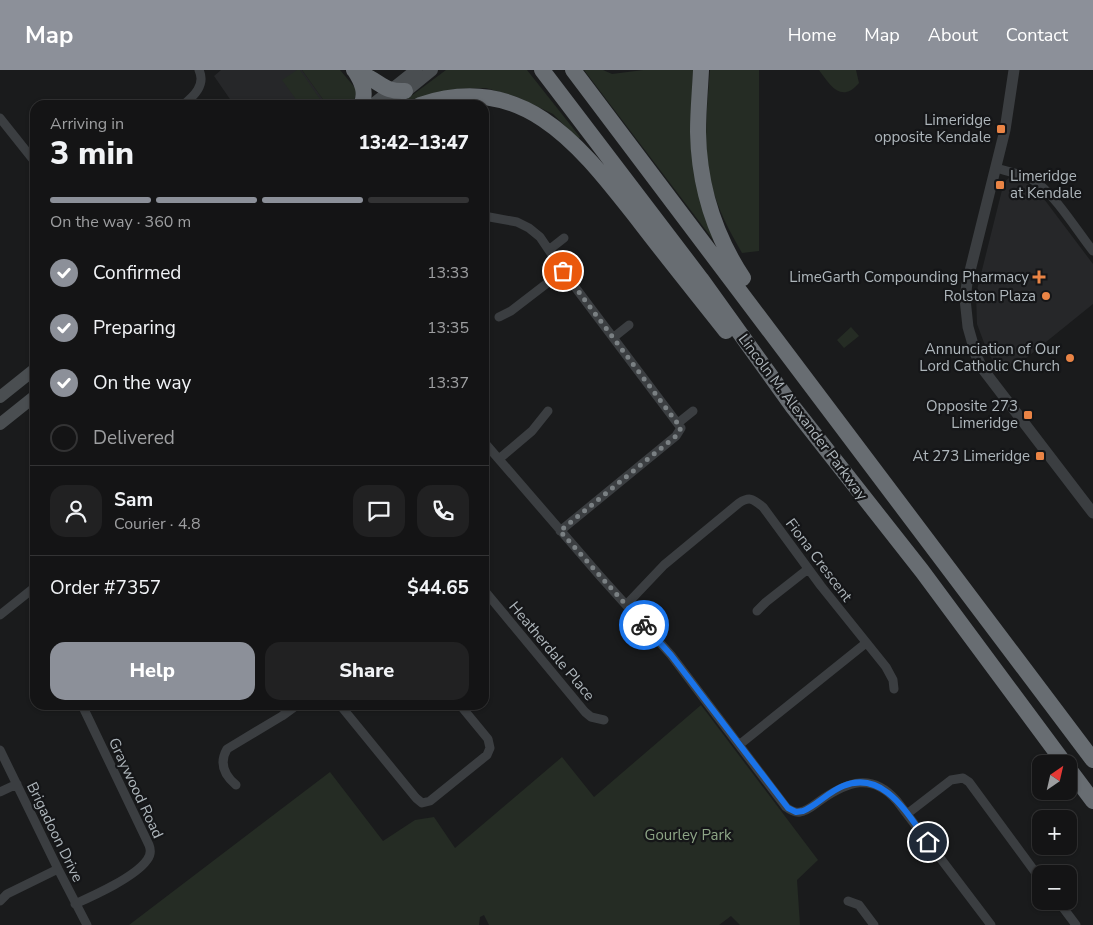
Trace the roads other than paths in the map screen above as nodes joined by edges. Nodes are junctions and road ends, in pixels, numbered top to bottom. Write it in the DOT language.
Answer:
graph roads {
  1 [pos="199,70"];
  2 [pos="416,70"];
  3 [pos="432,70"];
  4 [pos="542,70"];
  5 [pos="573,70"];
  6 [pos="701,70"];
  7 [pos="1014,70"];
  8 [pos="354,71"];
  9 [pos="395,96"];
  10 [pos="189,100"];
  11 [pos="363,100"];
  12 [pos="435,100"];
  13 [pos="0,118"];
  14 [pos="30,156"];
  15 [pos="996,168"];
  16 [pos="489,217"];
  17 [pos="564,238"];
  18 [pos="550,249"];
  19 [pos="1093,252"];
  20 [pos="563,271"];
  21 [pos="499,317"];
  22 [pos="629,325"];
  23 [pos="772,334"];
  24 [pos="614,337"];
  25 [pos="30,372"];
  26 [pos="0,396"];
  27 [pos="30,400"];
  28 [pos="793,407"];
  29 [pos="548,411"];
  30 [pos="693,411"];
  31 [pos="678,423"];
  32 [pos="0,424"];
  33 [pos="489,448"];
  34 [pos="499,459"];
  35 [pos="1093,513"];
  36 [pos="560,531"];
  37 [pos="808,569"];
  38 [pos="30,591"];
  39 [pos="489,597"];
  40 [pos="626,605"];
  41 [pos="756,611"];
  42 [pos="0,615"];
  43 [pos="866,642"];
  44 [pos="894,689"];
  45 [pos="84,710"];
  46 [pos="290,710"];
  47 [pos="344,710"];
  48 [pos="464,710"];
  49 [pos="604,720"];
  50 [pos="739,745"];
  51 [pos="0,750"];
  52 [pos="1058,755"];
  53 [pos="1093,760"];
  54 [pos="1078,781"];
  55 [pos="17,784"];
  56 [pos="236,785"];
  57 [pos="0,792"];
  58 [pos="1093,801"];
  59 [pos="907,814"];
  60 [pos="1032,868"];
  61 [pos="58,869"];
  62 [pos="0,901"];
  63 [pos="848,901"];
  64 [pos="76,904"];
  65 [pos="1065,910"];
  66 [pos="871,924"];
  67 [pos="87,925"];
  68 [pos="991,925"];
  69 [pos="1076,925"];
  1 -- 10 [label="street"];
  2 -- 9 [label="main road"];
  3 -- 9 [label="main road"];
  4 -- 28 [label="highway, Lincoln M. Alexander Parkway"];
  5 -- 23 [label="highway, Lincoln M. Alexander Parkway"];
  6 -- 23 [label="highway"];
  7 -- 15 [label="street"];
  8 -- 9 [label="highway"];
  8 -- 11 [label="highway"];
  12 -- 28 [label="highway"];
  13 -- 14 [label="street"];
  15 -- 19 [label="street"];
  15 -- 35 [label="street"];
  16 -- 18 [label="street"];
  17 -- 18 [label="street"];
  18 -- 20 [label="street"];
  20 -- 21 [label="street"];
  20 -- 24 [label="street"];
  22 -- 24 [label="street"];
  23 -- 53 [label="highway, Lincoln M. Alexander Parkway"];
  24 -- 31 [label="street"];
  25 -- 26 [label="main road"];
  27 -- 32 [label="main road"];
  28 -- 52 [label="highway, Lincoln M. Alexander Parkway"];
  29 -- 34 [label="street"];
  30 -- 31 [label="street"];
  31 -- 36 [label="street"];
  33 -- 34 [label="street"];
  34 -- 36 [label="street"];
  36 -- 40 [label="street"];
  37 -- 40 [label="street, Fiona Crescent"];
  37 -- 41 [label="street"];
  37 -- 43 [label="street, Fiona Crescent"];
  38 -- 42 [label="street"];
  39 -- 49 [label="street, Heatherdale Place"];
  40 -- 50 [label="street"];
  43 -- 44 [label="street, Fiona Crescent"];
  43 -- 50 [label="street"];
  45 -- 64 [label="street, Graywood Road"];
  46 -- 56 [label="street"];
  47 -- 48 [label="street"];
  50 -- 59 [label="street"];
  51 -- 55 [label="street, Brigadoon Drive"];
  54 -- 58 [label="highway"];
  55 -- 57 [label="street"];
  55 -- 61 [label="street, Brigadoon Drive"];
  59 -- 60 [label="street"];
  59 -- 68 [label="street"];
  61 -- 62 [label="street"];
  61 -- 64 [label="street, Brigadoon Drive"];
  63 -- 66 [label="street"];
  64 -- 67 [label="street, Brigadoon Drive"];
  65 -- 69 [label="street"];
}
